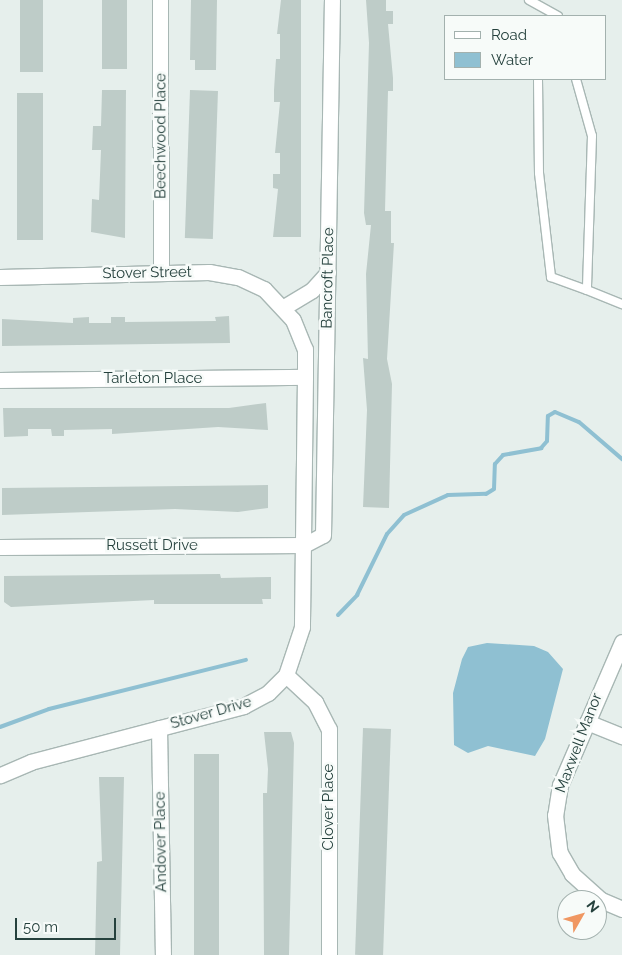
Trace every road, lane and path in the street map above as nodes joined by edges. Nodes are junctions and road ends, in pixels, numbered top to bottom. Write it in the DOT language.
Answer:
graph roads {
  1 [pos="160,0"];
  2 [pos="332,0"];
  3 [pos="529,0"];
  4 [pos="556,15"];
  5 [pos="538,80"];
  6 [pos="576,80"];
  7 [pos="161,272"];
  8 [pos="328,272"];
  9 [pos="0,277"];
  10 [pos="587,290"];
  11 [pos="622,304"];
  12 [pos="284,307"];
  13 [pos="305,377"];
  14 [pos="0,380"];
  15 [pos="304,545"];
  16 [pos="0,547"];
  17 [pos="622,642"];
  18 [pos="286,675"];
  19 [pos="587,722"];
  20 [pos="160,728"];
  21 [pos="622,736"];
  22 [pos="0,775"];
  23 [pos="622,909"];
  24 [pos="163,955"];
  25 [pos="328,955"];
  1 -- 7 [label="street, Beechwood Place"];
  2 -- 8 [label="street, Bancroft Place"];
  3 -- 4 [label="lane"];
  5 -- 10 [label="lane"];
  6 -- 10 [label="lane"];
  7 -- 9 [label="street, Stover Street"];
  7 -- 12 [label="street, Stover Street"];
  8 -- 12 [label="street"];
  8 -- 15 [label="street, Bancroft Place"];
  10 -- 11 [label="lane"];
  12 -- 13 [label="street, Stover Street"];
  13 -- 14 [label="street, Tarleton Place"];
  13 -- 15 [label="street, Stover Street"];
  15 -- 16 [label="street, Russett Drive"];
  15 -- 18 [label="street, Stover Drive"];
  17 -- 19 [label="street, Maxwell Manor"];
  18 -- 20 [label="street, Stover Drive"];
  18 -- 25 [label="street, Clover Place"];
  19 -- 21 [label="street"];
  19 -- 23 [label="street, Maxwell Manor"];
  20 -- 22 [label="street, Stover Drive"];
  20 -- 24 [label="street, Andover Place"];
}
